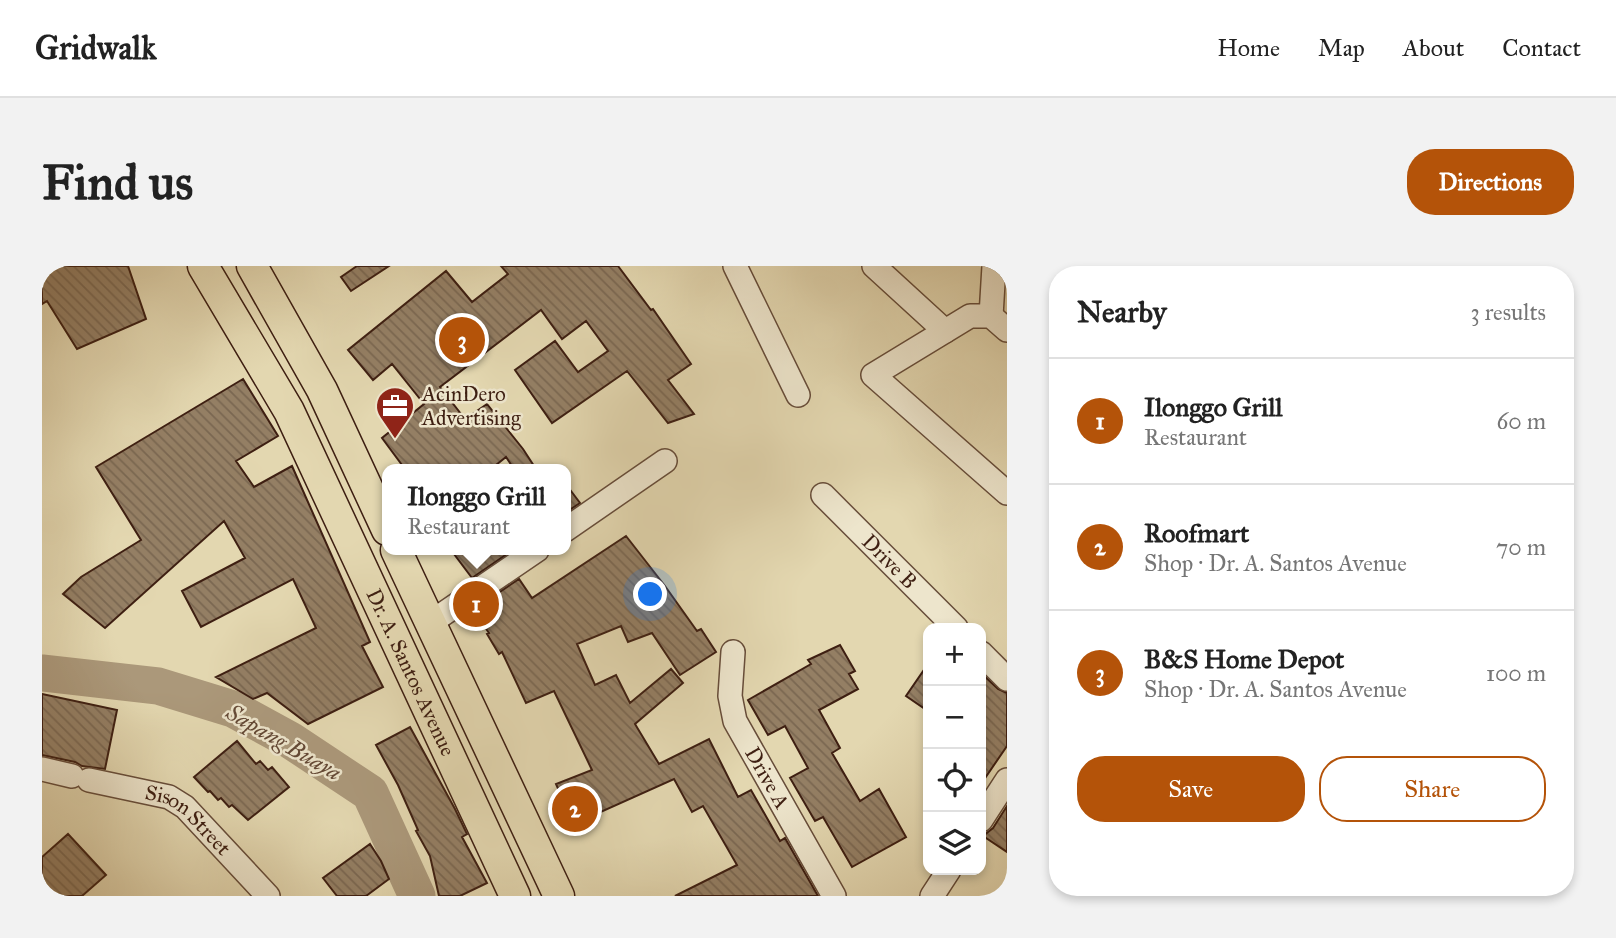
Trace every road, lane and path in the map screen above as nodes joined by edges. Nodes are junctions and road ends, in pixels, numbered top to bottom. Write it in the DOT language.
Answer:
graph roads {
  1 [pos="203,266"];
  2 [pos="252,266"];
  3 [pos="735,266"];
  4 [pos="874,266"];
  5 [pos="994,266"];
  6 [pos="999,323"];
  7 [pos="945,331"];
  8 [pos="293,338"];
  9 [pos="259,360"];
  10 [pos="797,395"];
  11 [pos="665,461"];
  12 [pos="1007,493"];
  13 [pos="823,495"];
  14 [pos="382,519"];
  15 [pos="571,526"];
  16 [pos="398,555"];
  17 [pos="530,555"];
  18 [pos="430,623"];
  19 [pos="951,623"];
  20 [pos="733,652"];
  21 [pos="986,658"];
  22 [pos="1007,679"];
  23 [pos="42,769"];
  24 [pos="1007,780"];
  25 [pos="986,812"];
  26 [pos="946,875"];
  27 [pos="513,895"];
  28 [pos="268,896"];
  29 [pos="559,896"];
  30 [pos="834,896"];
  31 [pos="932,896"];
  1 -- 9 [label="main road, Dr. A. Santos Avenue"];
  2 -- 8 [label="main road"];
  3 -- 10 [label="street"];
  4 -- 7 [label="street"];
  5 -- 6 [label="street"];
  6 -- 7 [label="street"];
  7 -- 12 [label="street"];
  8 -- 9 [label="main road"];
  8 -- 14 [label="main road"];
  9 -- 27 [label="main road, Dr. A. Santos Avenue"];
  11 -- 15 [label="street"];
  13 -- 19 [label="street, Drive B"];
  16 -- 18 [label="main road, Dr. A. Santos Avenue"];
  17 -- 18 [label="street"];
  18 -- 29 [label="main road, Dr. A. Santos Avenue"];
  20 -- 30 [label="street, Drive A"];
  21 -- 22 [label="street"];
  23 -- 28 [label="street, Sison Street"];
  24 -- 25 [label="street"];
  26 -- 31 [label="street"];
}
